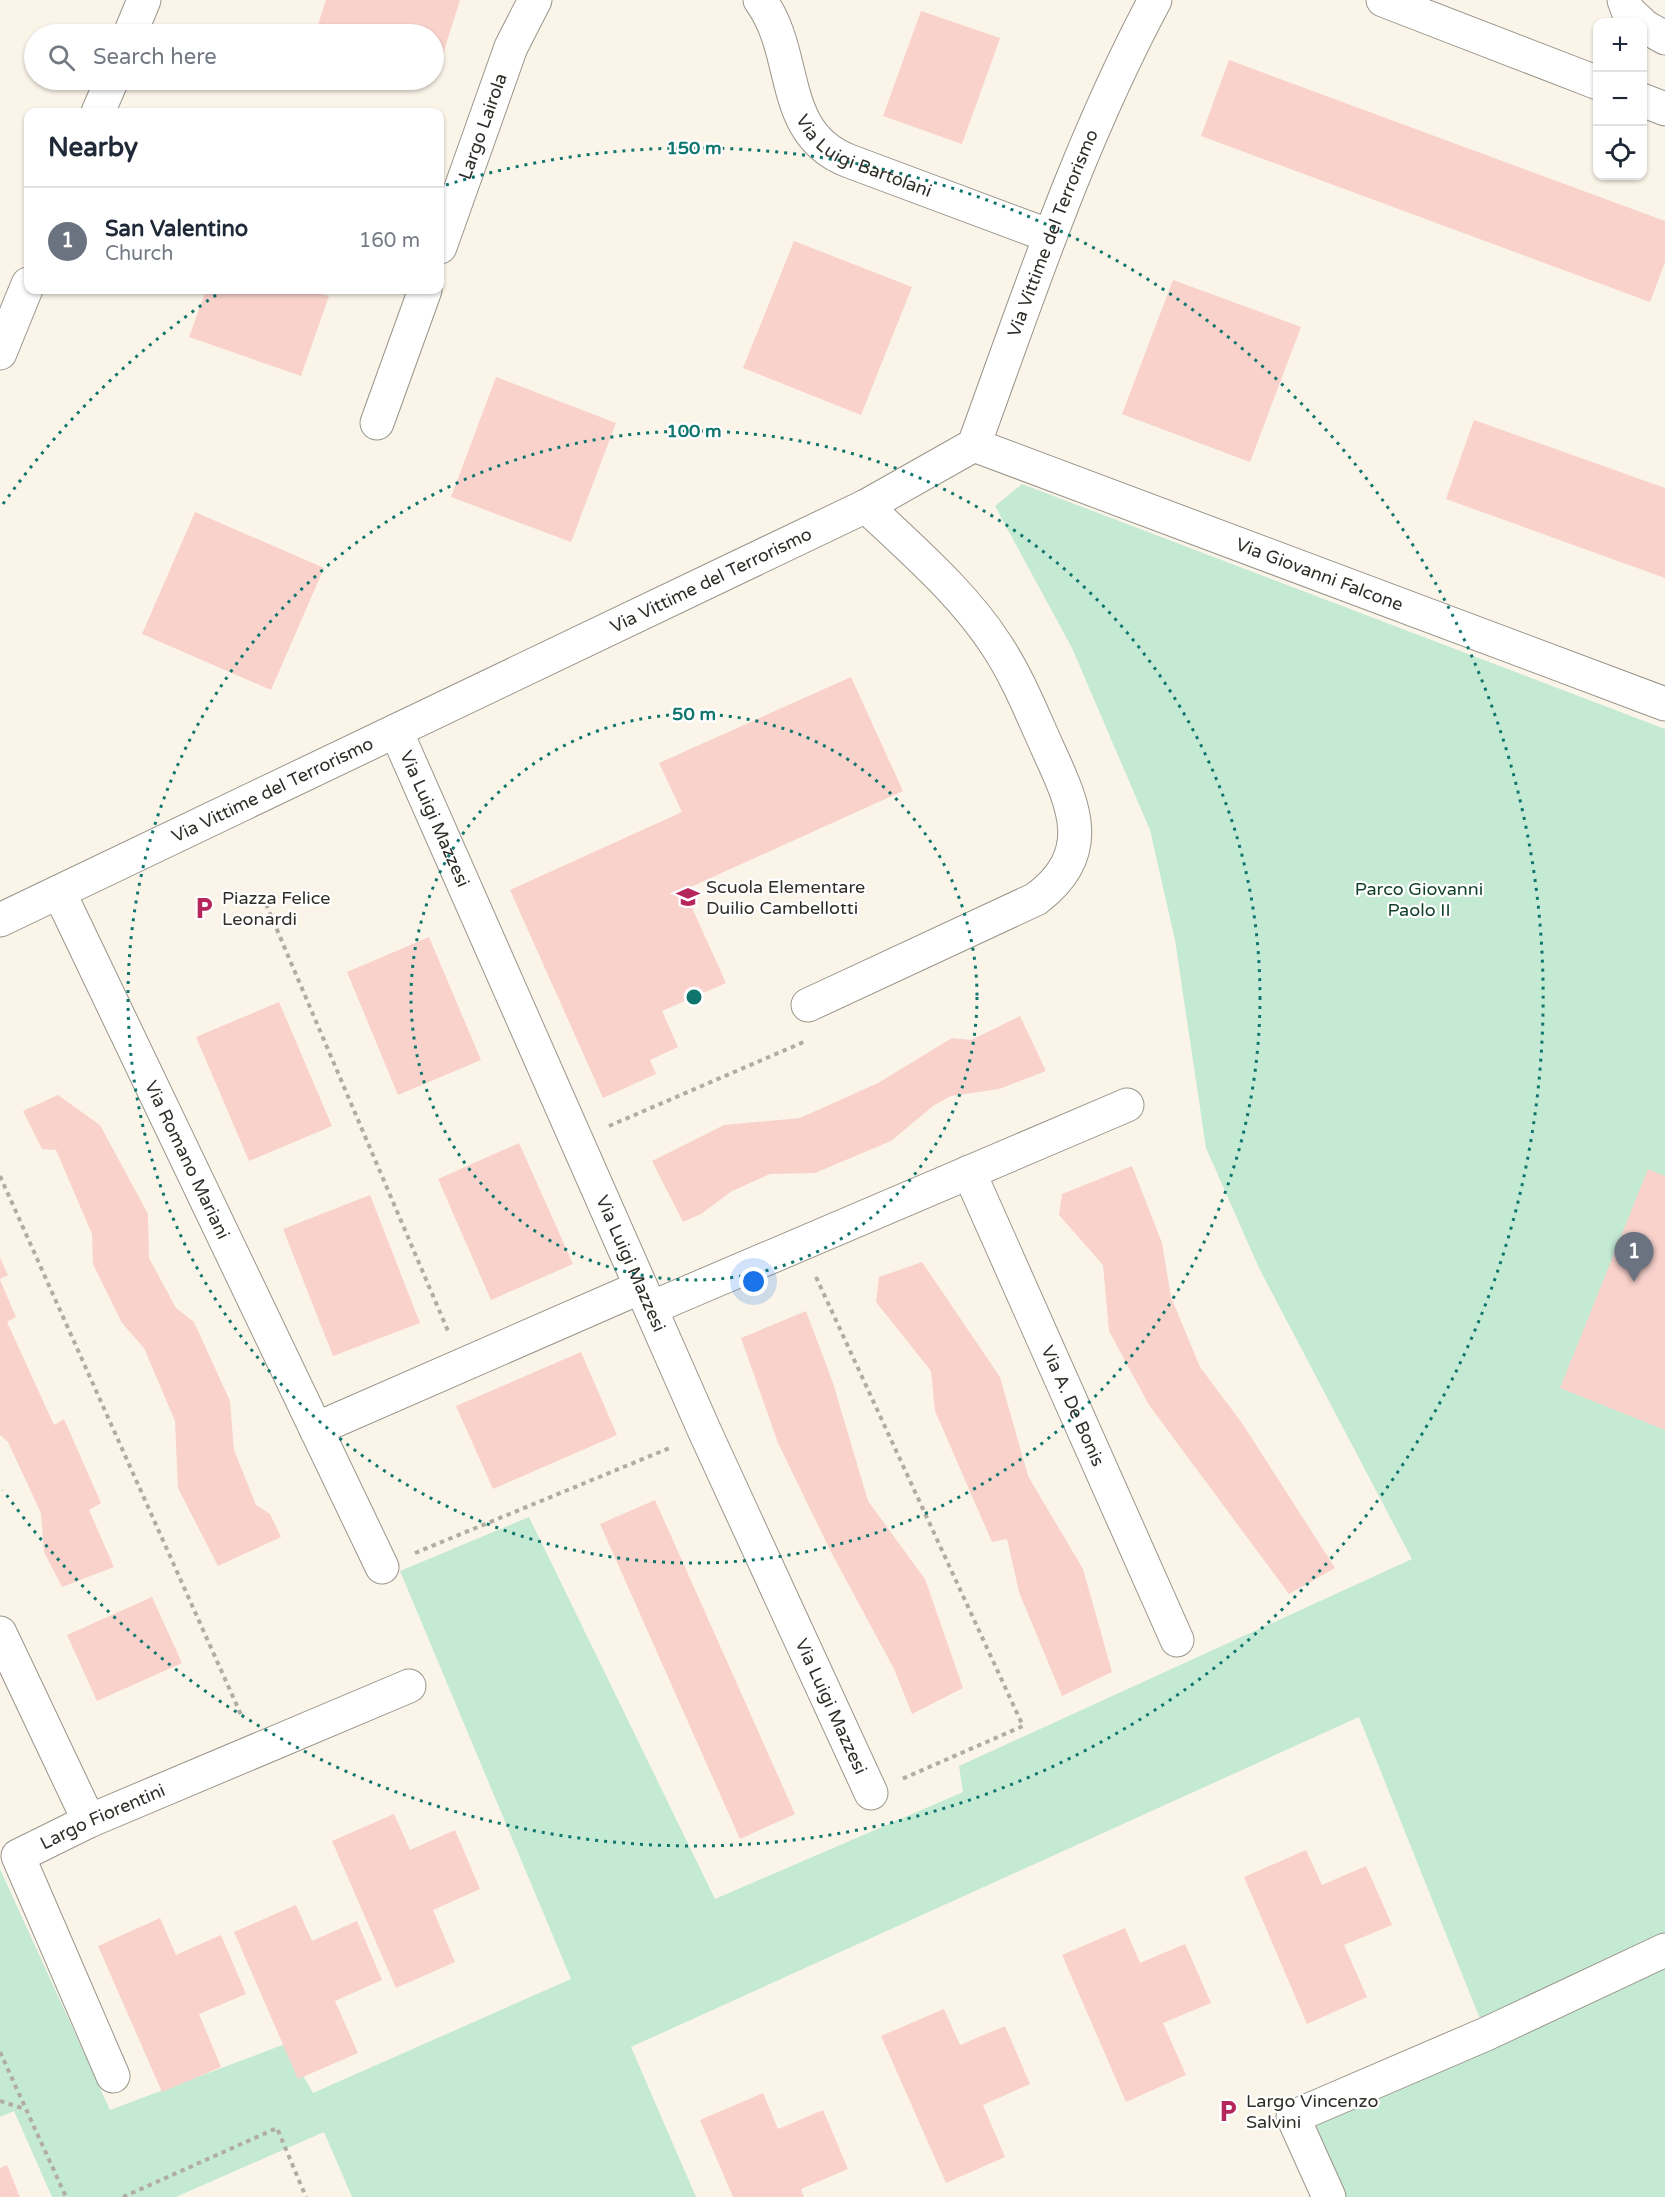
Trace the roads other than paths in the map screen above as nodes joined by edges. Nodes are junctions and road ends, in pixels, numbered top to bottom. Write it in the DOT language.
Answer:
graph roads {
  1 [pos="144,0"];
  2 [pos="760,0"];
  3 [pos="1128,0"];
  4 [pos="1155,0"];
  5 [pos="1383,0"];
  6 [pos="1624,0"];
  7 [pos="532,5"];
  8 [pos="1635,18"];
  9 [pos="134,24"];
  10 [pos="1647,28"];
  11 [pos="1665,38"];
  12 [pos="1129,50"];
  13 [pos="1593,81"];
  14 [pos="108,90"];
  15 [pos="1647,102"];
  16 [pos="100,108"];
  17 [pos="1665,109"];
  18 [pos="444,236"];
  19 [pos="1050,236"];
  20 [pos="24,294"];
  21 [pos="424,294"];
  22 [pos="0,353"];
  23 [pos="378,423"];
  24 [pos="974,445"];
  25 [pos="866,506"];
  26 [pos="1665,704"];
  27 [pos="396,731"];
  28 [pos="59,892"];
  29 [pos="0,920"];
  30 [pos="808,1005"];
  31 [pos="1127,1105"];
  32 [pos="969,1172"];
  33 [pos="646,1298"];
  34 [pos="316,1429"];
  35 [pos="382,1567"];
  36 [pos="0,1633"];
  37 [pos="1177,1640"];
  38 [pos="409,1686"];
  39 [pos="871,1793"];
  40 [pos="89,1821"];
  41 [pos="1665,1950"];
  42 [pos="113,2076"];
  43 [pos="1329,2197"];
  1 -- 9 [label="street"];
  2 -- 19 [label="street, Via Luigi Bartolani"];
  3 -- 12 [label="street"];
  4 -- 12 [label="street, Via Vittime del Terrorismo"];
  5 -- 13 [label="street"];
  6 -- 8 [label="street"];
  7 -- 18 [label="street, Largo Lairola"];
  10 -- 11 [label="street"];
  12 -- 19 [label="street, Via Vittime del Terrorismo"];
  14 -- 16 [label="street"];
  15 -- 17 [label="street"];
  19 -- 24 [label="street, Via Vittime del Terrorismo"];
  20 -- 22 [label="street"];
  21 -- 23 [label="street"];
  24 -- 25 [label="street, Via Vittime del Terrorismo"];
  24 -- 26 [label="street, Via Giovanni Falcone"];
  25 -- 27 [label="street, Via Vittime del Terrorismo"];
  25 -- 30 [label="street"];
  27 -- 28 [label="street, Via Vittime del Terrorismo"];
  27 -- 33 [label="street, Via Luigi Mazzesi"];
  28 -- 29 [label="street"];
  28 -- 34 [label="street, Via Romano Mariani"];
  31 -- 32 [label="street"];
  32 -- 33 [label="street"];
  32 -- 37 [label="street, Via A. De Bonis"];
  33 -- 34 [label="street"];
  33 -- 39 [label="street, Via Luigi Mazzesi"];
  34 -- 35 [label="street, Via Romano Mariani"];
  36 -- 40 [label="street"];
  38 -- 40 [label="street, Largo Fiorentini"];
  40 -- 42 [label="street, Largo Fiorentini"];
  41 -- 43 [label="street"];
}
